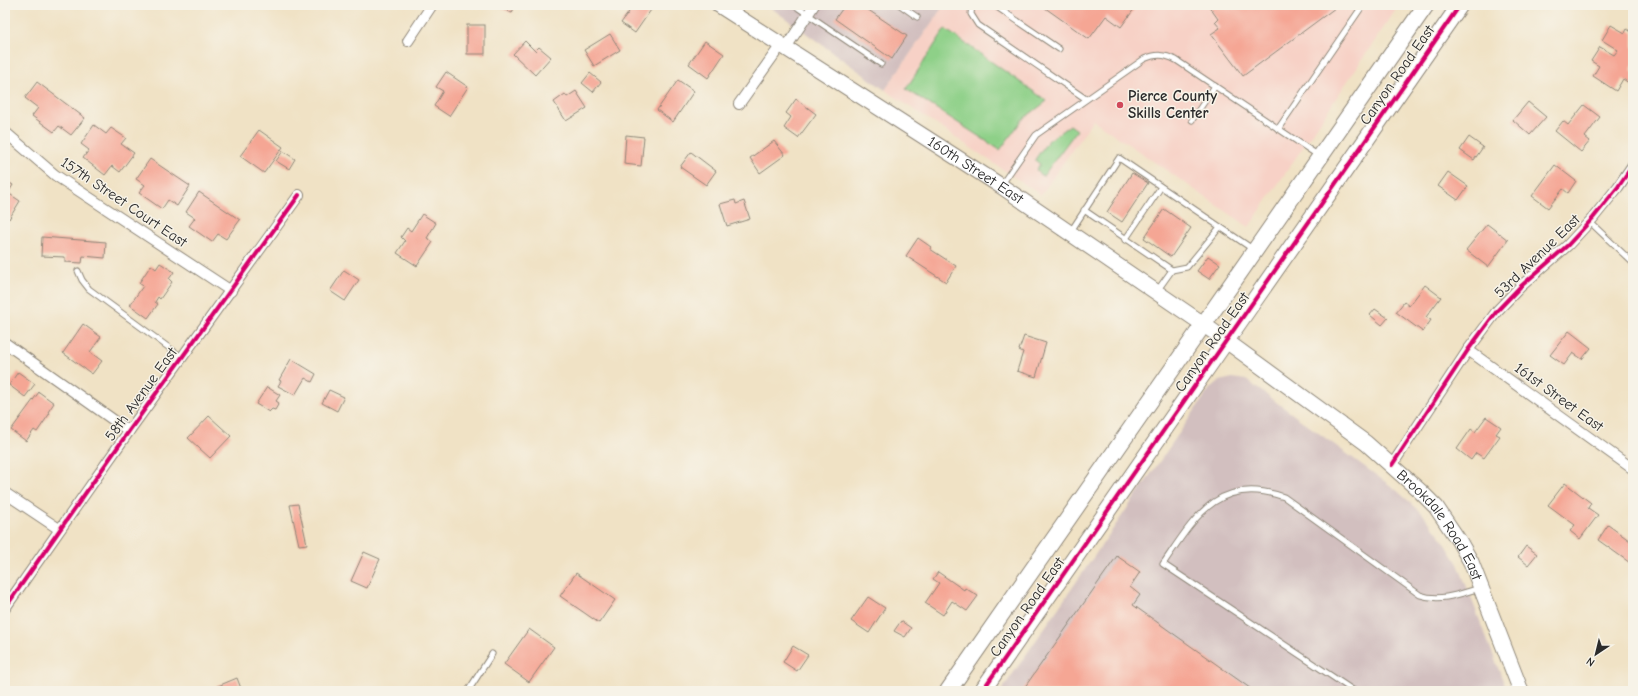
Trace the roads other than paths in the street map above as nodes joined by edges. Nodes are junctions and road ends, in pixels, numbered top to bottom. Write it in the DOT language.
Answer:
graph roads {
  1 [pos="432,5"];
  2 [pos="719,5"];
  3 [pos="794,5"];
  4 [pos="814,5"];
  5 [pos="900,5"];
  6 [pos="972,5"];
  7 [pos="994,5"];
  8 [pos="1363,5"];
  9 [pos="1460,5"];
  10 [pos="1423,6"];
  11 [pos="808,14"];
  12 [pos="917,17"];
  13 [pos="408,41"];
  14 [pos="783,47"];
  15 [pos="1059,50"];
  16 [pos="881,64"];
  17 [pos="1215,86"];
  18 [pos="1086,99"];
  19 [pos="738,104"];
  20 [pos="1192,120"];
  21 [pos="1278,129"];
  22 [pos="5,132"];
  23 [pos="1319,157"];
  24 [pos="1633,165"];
  25 [pos="1001,186"];
  26 [pos="1161,187"];
  27 [pos="299,195"];
  28 [pos="1084,210"];
  29 [pos="1590,222"];
  30 [pos="1220,227"];
  31 [pos="1070,233"];
  32 [pos="1125,240"];
  33 [pos="1254,251"];
  34 [pos="1633,263"];
  35 [pos="1172,270"];
  36 [pos="78,271"];
  37 [pos="231,292"];
  38 [pos="1156,292"];
  39 [pos="1203,324"];
  40 [pos="1227,342"];
  41 [pos="5,343"];
  42 [pos="1468,350"];
  43 [pos="183,358"];
  44 [pos="129,431"];
  45 [pos="1392,465"];
  46 [pos="1633,468"];
  47 [pos="5,493"];
  48 [pos="60,529"];
  49 [pos="1481,588"];
  50 [pos="5,608"];
  51 [pos="492,654"];
  52 [pos="468,691"];
  53 [pos="948,691"];
  54 [pos="982,691"];
  55 [pos="1354,691"];
  56 [pos="1521,691"];
  1 -- 13 [label="street"];
  2 -- 14 [label="main road, 160th Street East"];
  3 -- 11 [label="lane"];
  4 -- 11 [label="street"];
  5 -- 12 [label="lane"];
  6 -- 18 [label="lane"];
  7 -- 15 [label="lane"];
  8 -- 21 [label="lane"];
  9 -- 40 [label="main road, Canyon Road East"];
  10 -- 23 [label="main road, Canyon Road East"];
  11 -- 14 [label="street"];
  11 -- 16 [label="lane"];
  14 -- 19 [label="street"];
  14 -- 25 [label="main road, 160th Street East"];
  17 -- 18 [label="lane"];
  17 -- 20 [label="lane"];
  17 -- 21 [label="lane"];
  18 -- 25 [label="lane"];
  21 -- 23 [label="lane"];
  22 -- 37 [label="street, 157th Street Court East"];
  23 -- 33 [label="main road, Canyon Road East"];
  24 -- 29 [label="street, 53rd Avenue East"];
  25 -- 31 [label="main road, 160th Street East"];
  26 -- 28 [label="lane"];
  26 -- 30 [label="lane"];
  26 -- 32 [label="lane"];
  27 -- 37 [label="street, 58th Avenue East"];
  28 -- 31 [label="lane"];
  28 -- 32 [label="lane"];
  29 -- 34 [label="lane"];
  29 -- 42 [label="street, 53rd Avenue East"];
  30 -- 33 [label="lane"];
  30 -- 35 [label="lane"];
  31 -- 38 [label="main road, 160th Street East"];
  32 -- 35 [label="lane"];
  33 -- 39 [label="main road, Canyon Road East"];
  35 -- 38 [label="lane"];
  36 -- 43 [label="lane"];
  37 -- 43 [label="street, 58th Avenue East"];
  38 -- 39 [label="main road, 160th Street East"];
  39 -- 40 [label="main road, 160th Street East"];
  39 -- 53 [label="main road, Canyon Road East"];
  40 -- 45 [label="main road, Brookdale Road East"];
  40 -- 54 [label="main road, Canyon Road East"];
  41 -- 44 [label="street"];
  42 -- 45 [label="street, 53rd Avenue East"];
  42 -- 46 [label="street, 161st Street East"];
  43 -- 44 [label="street, 58th Avenue East"];
  44 -- 48 [label="street, 58th Avenue East"];
  45 -- 49 [label="main road, Brookdale Road East"];
  47 -- 48 [label="street"];
  48 -- 50 [label="street, 58th Avenue East"];
  49 -- 55 [label="lane"];
  49 -- 56 [label="main road, Brookdale Road East"];
  51 -- 52 [label="lane"];
}
